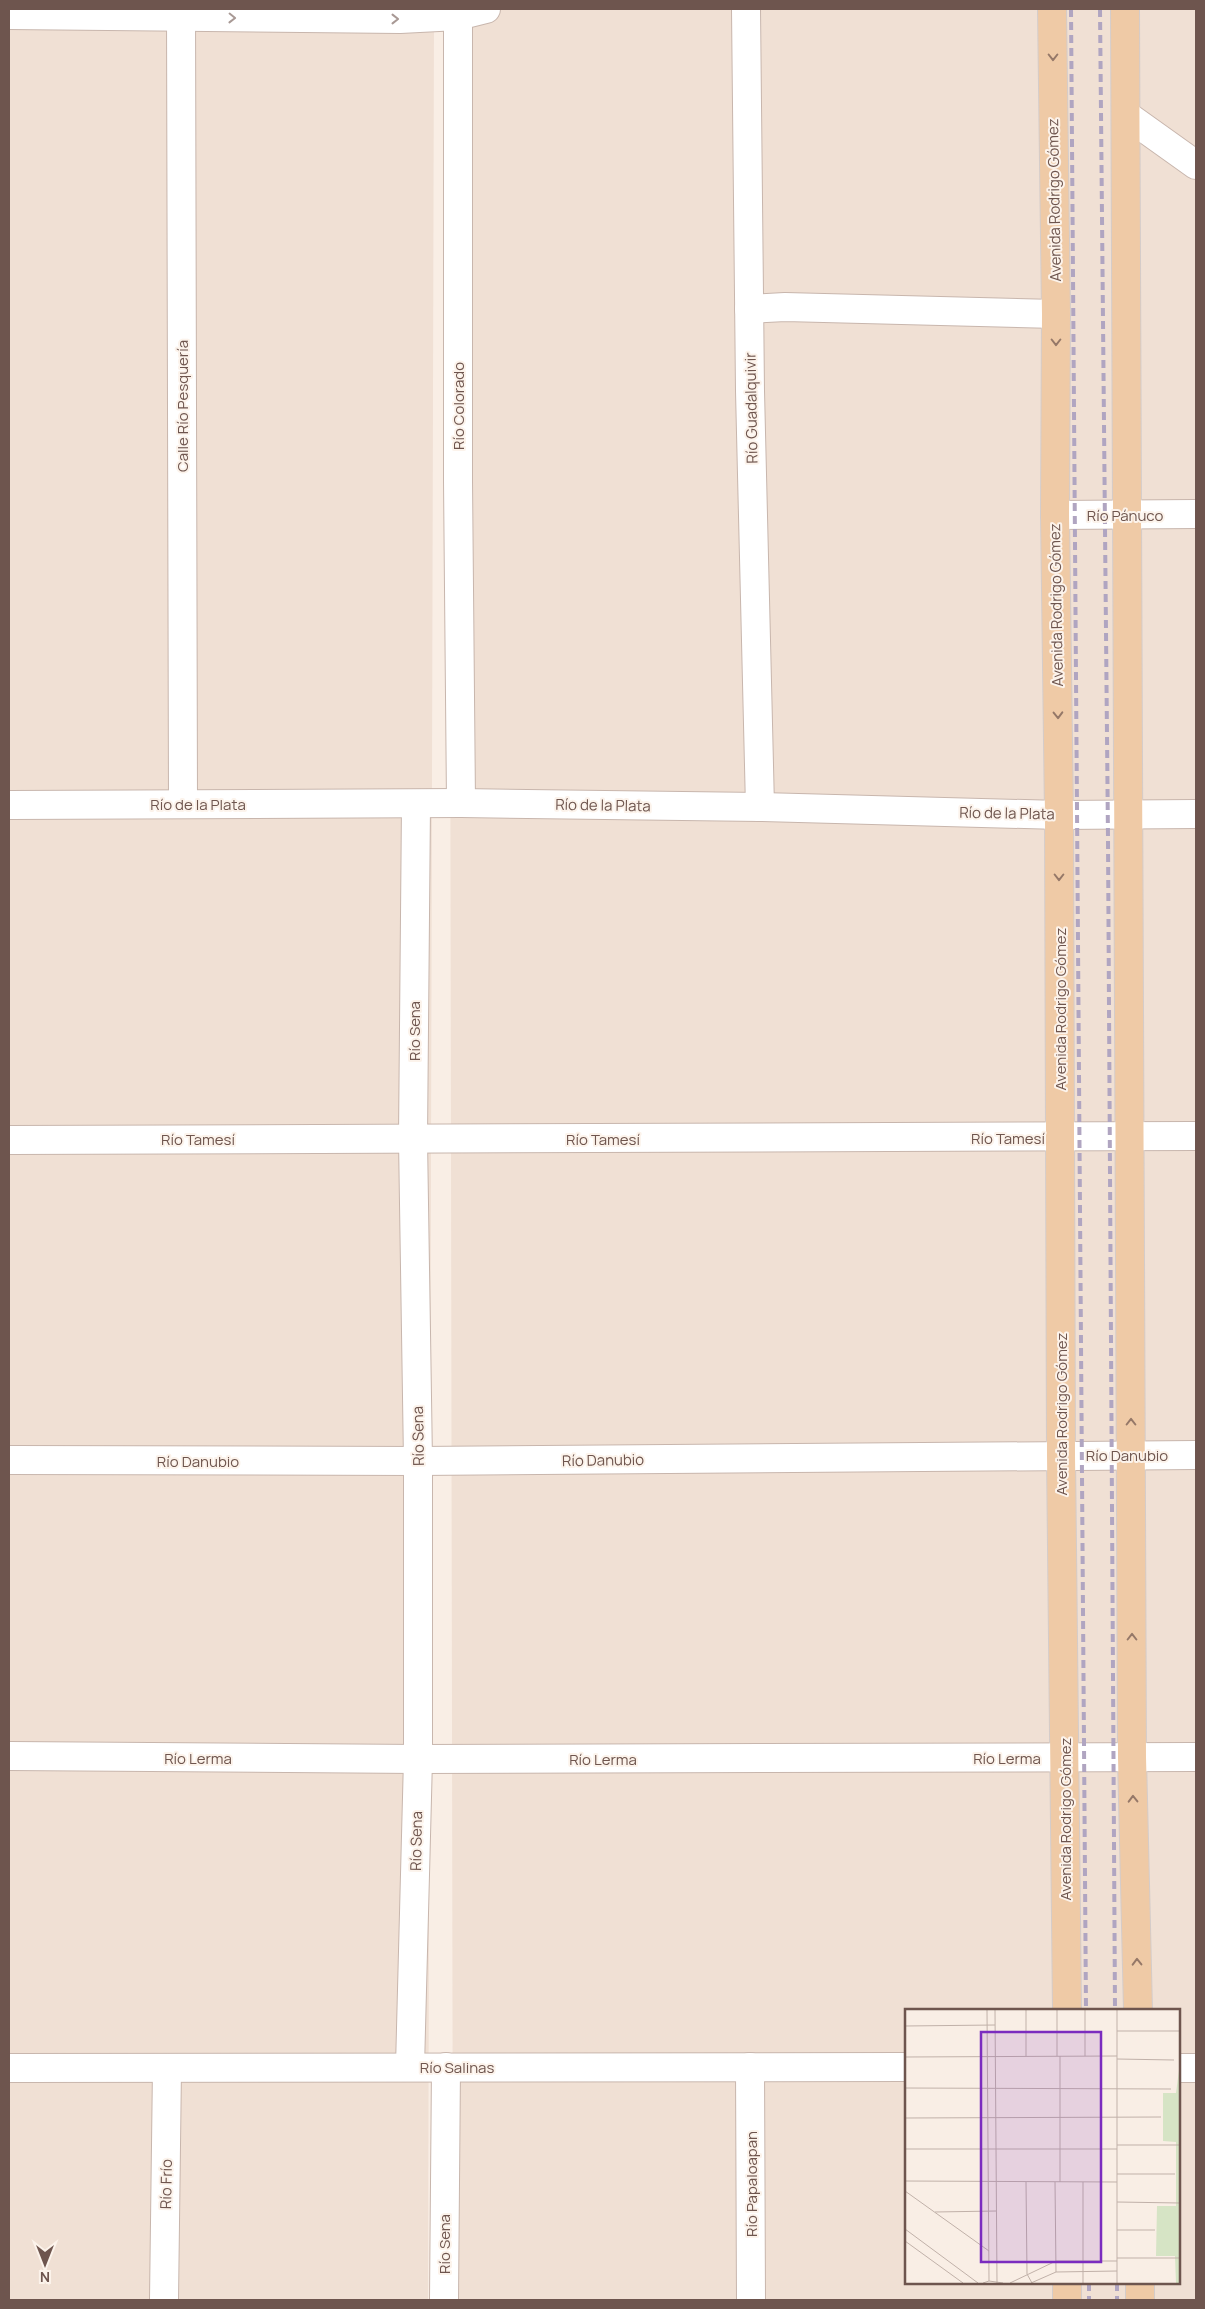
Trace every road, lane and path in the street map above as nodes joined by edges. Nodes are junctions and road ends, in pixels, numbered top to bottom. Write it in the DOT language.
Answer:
graph roads {
  1 [pos="486,9"];
  2 [pos="746,9"];
  3 [pos="1052,9"];
  4 [pos="1125,9"];
  5 [pos="181,13"];
  6 [pos="458,13"];
  7 [pos="9,15"];
  8 [pos="1126,115"];
  9 [pos="1196,165"];
  10 [pos="749,309"];
  11 [pos="1056,314"];
  12 [pos="1126,514"];
  13 [pos="1196,514"];
  14 [pos="1055,515"];
  15 [pos="460,803"];
  16 [pos="184,804"];
  17 [pos="416,804"];
  18 [pos="9,805"];
  19 [pos="760,807"];
  20 [pos="1128,814"];
  21 [pos="1196,814"];
  22 [pos="1059,815"];
  23 [pos="1130,1136"];
  24 [pos="1196,1136"];
  25 [pos="1061,1138"];
  26 [pos="414,1139"];
  27 [pos="9,1140"];
  28 [pos="1061,1455"];
  29 [pos="1132,1455"];
  30 [pos="1196,1455"];
  31 [pos="9,1460"];
  32 [pos="418,1461"];
  33 [pos="9,1756"];
  34 [pos="1196,1756"];
  35 [pos="1132,1757"];
  36 [pos="1065,1758"];
  37 [pos="418,1759"];
  38 [pos="1066,2009"];
  39 [pos="1138,2009"];
  40 [pos="750,2067"];
  41 [pos="905,2067"];
  42 [pos="9,2068"];
  43 [pos="167,2068"];
  44 [pos="410,2068"];
  45 [pos="446,2068"];
  46 [pos="1180,2068"];
  47 [pos="1196,2068"];
  48 [pos="1067,2284"];
  49 [pos="1140,2284"];
  50 [pos="164,2300"];
  51 [pos="444,2300"];
  52 [pos="751,2300"];
  53 [pos="1067,2300"];
  54 [pos="1140,2300"];
  1 -- 6 [label="street"];
  2 -- 10 [label="street, Río Guadalquivir"];
  3 -- 11 [label="main road, Avenida Rodrigo Gómez, one-way"];
  4 -- 8 [label="main road"];
  5 -- 6 [label="street, one-way"];
  5 -- 7 [label="street"];
  5 -- 16 [label="street, Calle Río Pesquería"];
  6 -- 15 [label="street, Río Colorado"];
  8 -- 9 [label="street"];
  8 -- 12 [label="main road"];
  10 -- 11 [label="street"];
  10 -- 19 [label="street, Río Guadalquivir"];
  11 -- 14 [label="main road, Avenida Rodrigo Gómez, one-way"];
  12 -- 13 [label="street, Río Pánuco"];
  12 -- 14 [label="street, Río Pánuco"];
  12 -- 20 [label="main road"];
  14 -- 22 [label="main road, Avenida Rodrigo Gómez, one-way"];
  15 -- 17 [label="street, Río de la Plata"];
  15 -- 19 [label="street, Río de la Plata"];
  16 -- 17 [label="street, Río de la Plata"];
  16 -- 18 [label="street, Río de la Plata"];
  17 -- 26 [label="street, Río Sena"];
  19 -- 22 [label="street, Río de la Plata"];
  20 -- 21 [label="street, Río de la Plata"];
  20 -- 22 [label="street, Río de la Plata"];
  20 -- 23 [label="main road"];
  22 -- 25 [label="main road, Avenida Rodrigo Gómez, one-way"];
  23 -- 24 [label="street, Río Tamesí"];
  23 -- 25 [label="street, Río Tamesí"];
  29 -- 23 [label="main road, one-way"];
  25 -- 26 [label="street, Río Tamesí"];
  25 -- 28 [label="main road, Avenida Rodrigo Gómez"];
  26 -- 27 [label="street, Río Tamesí"];
  26 -- 32 [label="street, Río Sena"];
  28 -- 29 [label="street, Río Danubio"];
  28 -- 32 [label="street, Río Danubio"];
  28 -- 36 [label="main road, Avenida Rodrigo Gómez"];
  29 -- 30 [label="street, Río Danubio"];
  35 -- 29 [label="main road, one-way"];
  31 -- 32 [label="street, Río Danubio"];
  32 -- 37 [label="street, Río Sena"];
  33 -- 37 [label="street, Río Lerma"];
  34 -- 35 [label="street, Río Lerma"];
  35 -- 36 [label="street, Río Lerma"];
  39 -- 35 [label="main road, one-way"];
  36 -- 37 [label="street, Río Lerma"];
  36 -- 38 [label="main road, Avenida Rodrigo Gómez"];
  37 -- 44 [label="street, Río Sena"];
  40 -- 41 [label="street, Río Salinas"];
  40 -- 45 [label="street, Río Salinas"];
  40 -- 52 [label="street, Río Papaloapan"];
  42 -- 43 [label="street, Río Salinas"];
  43 -- 44 [label="street, Río Salinas"];
  43 -- 50 [label="street, Río Frío"];
  44 -- 45 [label="street, Río Salinas"];
  45 -- 51 [label="street, Río Sena"];
  46 -- 47 [label="street"];
  48 -- 53 [label="main road"];
  49 -- 54 [label="main road"];
}
